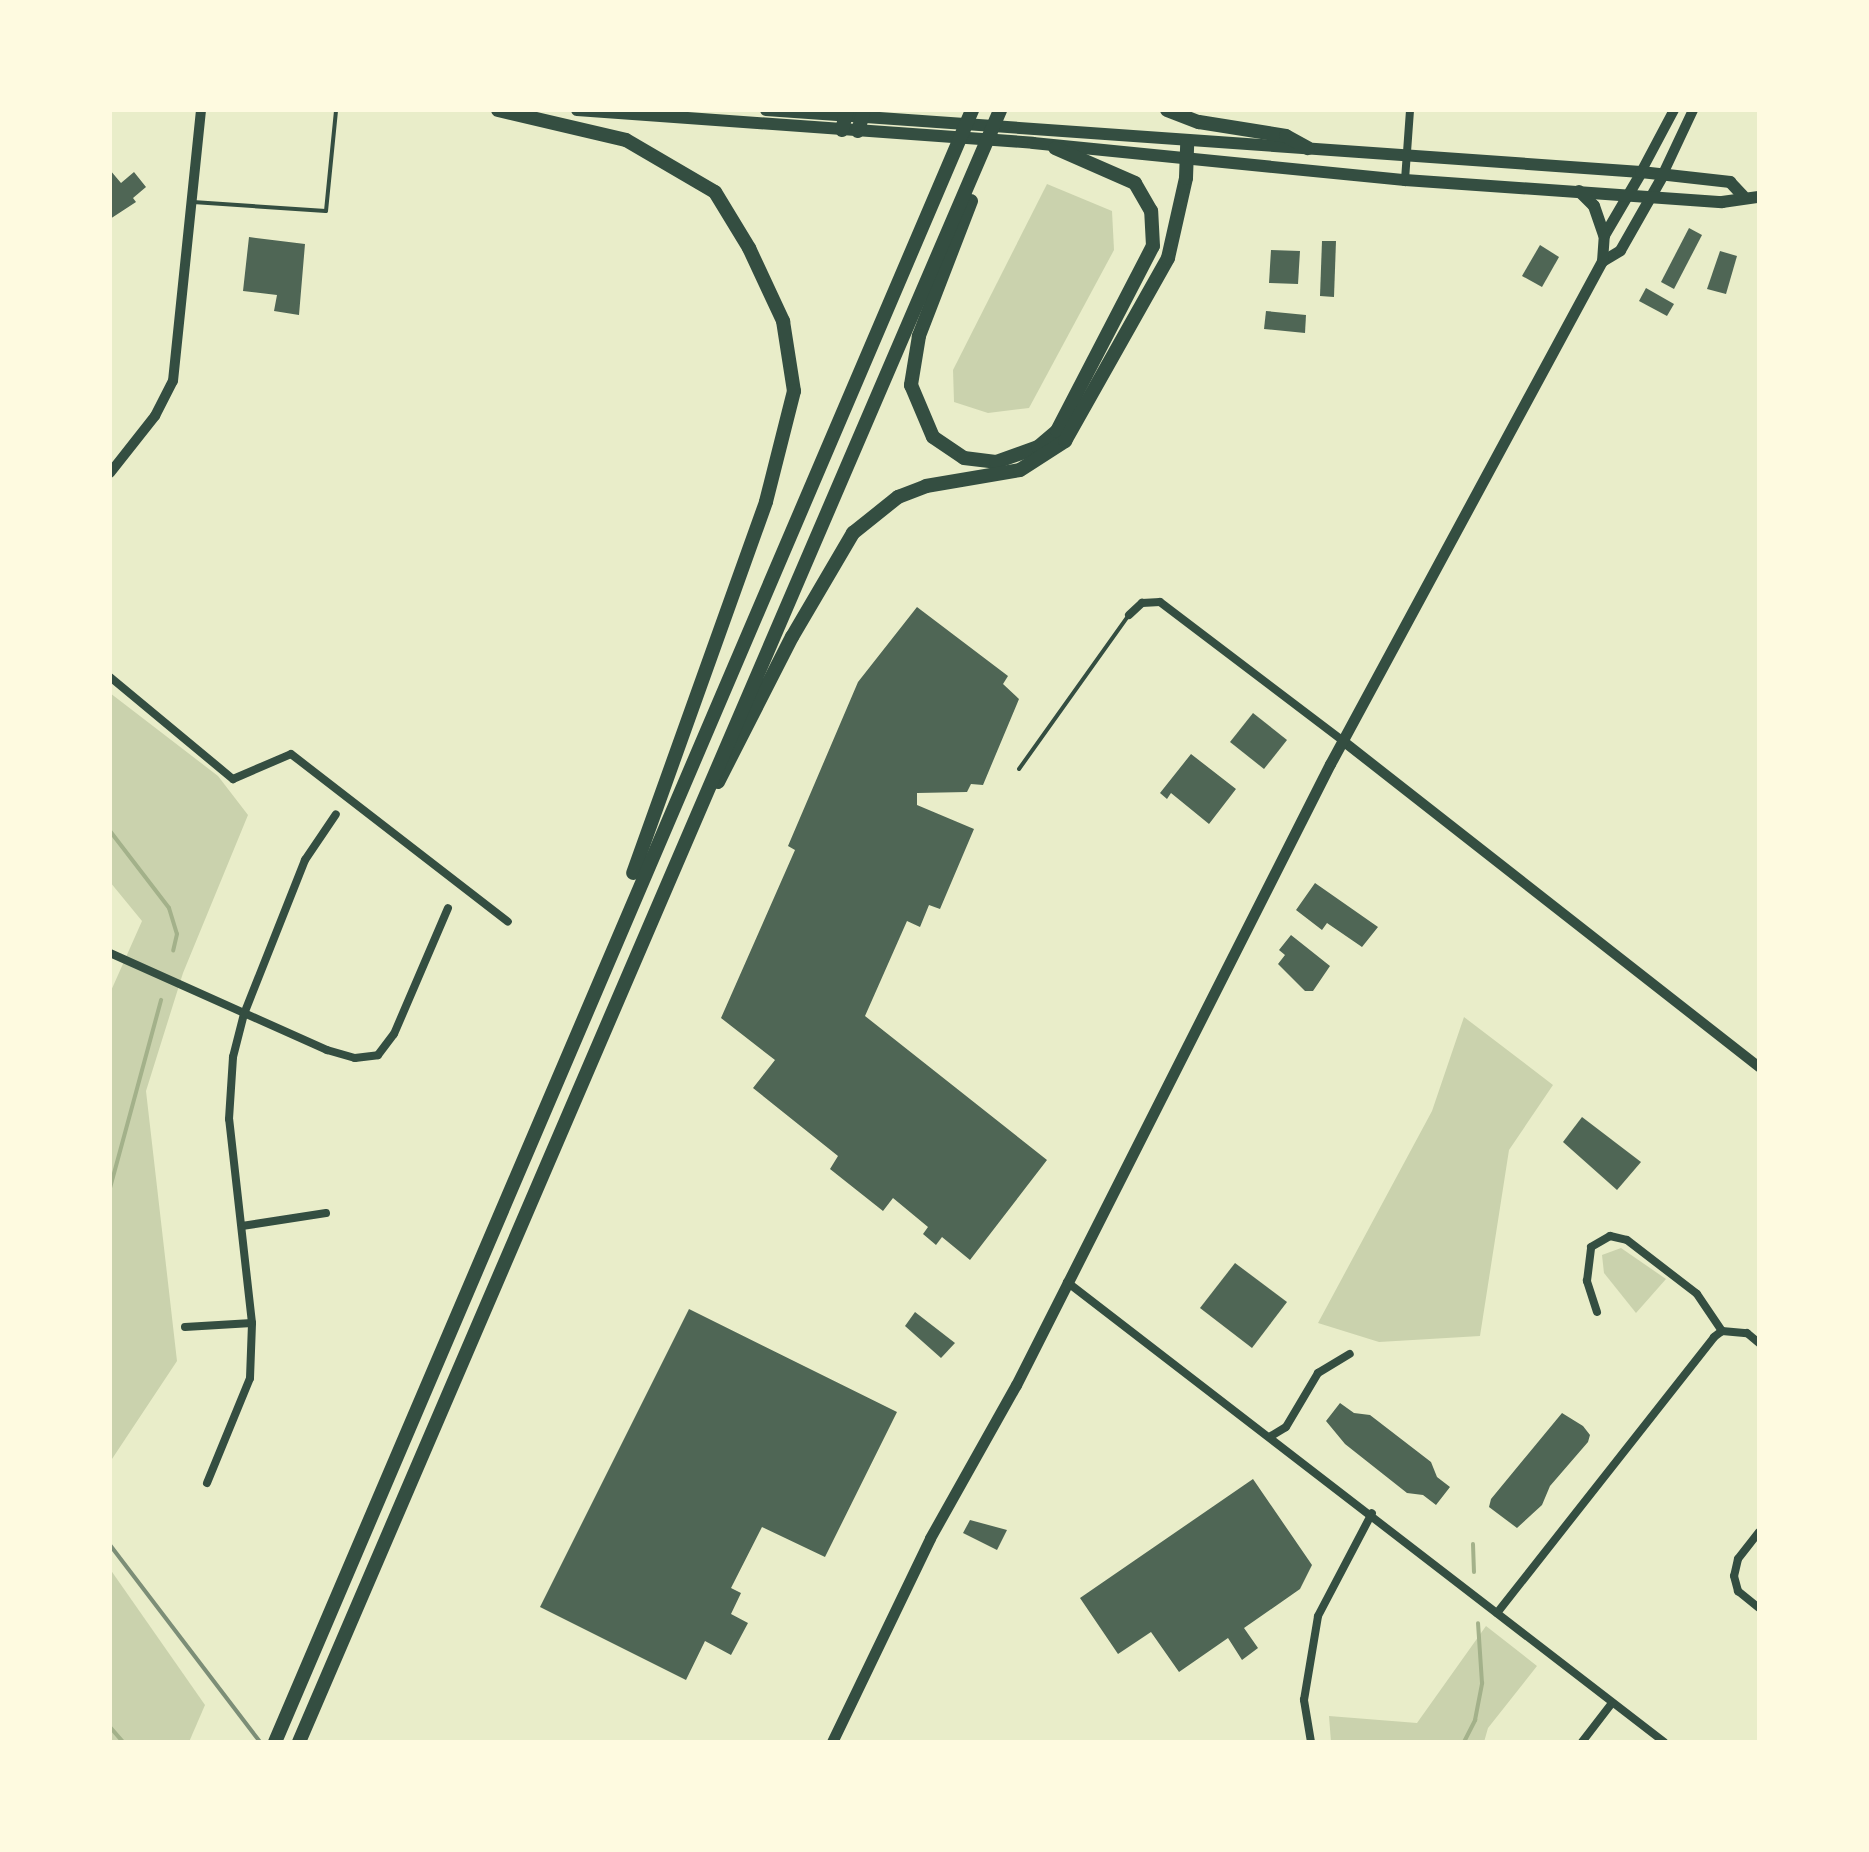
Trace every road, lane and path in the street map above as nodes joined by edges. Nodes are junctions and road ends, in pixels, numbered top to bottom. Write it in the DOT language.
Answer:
graph roads {
  1 [pos="201,110"];
  2 [pos="336,110"];
  3 [pos="498,110"];
  4 [pos="577,110"];
  5 [pos="766,110"];
  6 [pos="972,110"];
  7 [pos="1167,110"];
  8 [pos="1410,110"];
  9 [pos="1674,110"];
  10 [pos="1693,110"];
  11 [pos="998,114"];
  12 [pos="844,118"];
  13 [pos="861,119"];
  14 [pos="1187,142"];
  15 [pos="1055,148"];
  16 [pos="1308,148"];
  17 [pos="1406,153"];
  18 [pos="1186,160"];
  19 [pos="1641,172"];
  20 [pos="1662,176"];
  21 [pos="1405,180"];
  22 [pos="1579,191"];
  23 [pos="1627,194"];
  24 [pos="1650,196"];
  25 [pos="1743,196"];
  26 [pos="1759,197"];
  27 [pos="190,202"];
  28 [pos="1604,235"];
  29 [pos="1602,261"];
  30 [pos="110,473"];
  31 [pos="1129,615"];
  32 [pos="110,677"];
  33 [pos="1343,741"];
  34 [pos="1019,769"];
  35 [pos="699,809"];
  36 [pos="336,814"];
  37 [pos="632,900"];
  38 [pos="448,908"];
  39 [pos="508,922"];
  40 [pos="110,953"];
  41 [pos="244,1014"];
  42 [pos="1759,1067"];
  43 [pos="326,1213"];
  44 [pos="242,1226"];
  45 [pos="1067,1282"];
  46 [pos="1597,1312"];
  47 [pos="252,1323"];
  48 [pos="185,1327"];
  49 [pos="1722,1331"];
  50 [pos="1759,1343"];
  51 [pos="1350,1354"];
  52 [pos="1271,1436"];
  53 [pos="207,1483"];
  54 [pos="1372,1513"];
  55 [pos="1759,1532"];
  56 [pos="1759,1608"];
  57 [pos="1497,1613"];
  58 [pos="1612,1703"];
  59 [pos="301,1736"];
  60 [pos="275,1742"];
  61 [pos="832,1742"];
  62 [pos="1311,1742"];
  63 [pos="1582,1742"];
  64 [pos="1664,1742"];
  1 -- 27 [label="street"];
  2 -- 27 [label="lane"];
  3 -- 37 [label="highway"];
  4 -- 12 [label="main road"];
  5 -- 12 [label="main road"];
  6 -- 37 [label="highway"];
  7 -- 16 [label="highway"];
  8 -- 17 [label="street"];
  9 -- 19 [label="street"];
  10 -- 20 [label="street"];
  11 -- 15 [label="highway"];
  11 -- 35 [label="highway"];
  12 -- 13 [label="main road"];
  13 -- 14 [label="main road"];
  13 -- 15 [label="main road"];
  14 -- 16 [label="main road"];
  14 -- 18 [label="highway"];
  15 -- 18 [label="main road"];
  16 -- 17 [label="main road"];
  17 -- 19 [label="main road"];
  17 -- 21 [label="street"];
  18 -- 21 [label="main road"];
  18 -- 35 [label="highway"];
  19 -- 20 [label="main road"];
  19 -- 23 [label="main road"];
  20 -- 24 [label="main road"];
  20 -- 25 [label="main road"];
  21 -- 22 [label="main road"];
  22 -- 23 [label="main road"];
  22 -- 28 [label="main road"];
  23 -- 24 [label="main road"];
  23 -- 28 [label="main road"];
  24 -- 25 [label="main road"];
  24 -- 29 [label="main road"];
  25 -- 26 [label="main road"];
  27 -- 30 [label="street"];
  28 -- 29 [label="main road"];
  29 -- 33 [label="main road"];
  31 -- 33 [label="street"];
  31 -- 34 [label="lane"];
  32 -- 39 [label="street"];
  33 -- 42 [label="street"];
  33 -- 45 [label="main road"];
  35 -- 59 [label="highway"];
  36 -- 41 [label="street"];
  37 -- 60 [label="highway"];
  38 -- 41 [label="street"];
  40 -- 41 [label="street"];
  41 -- 44 [label="street"];
  43 -- 44 [label="street"];
  44 -- 47 [label="street"];
  45 -- 52 [label="street"];
  45 -- 61 [label="main road"];
  46 -- 49 [label="street"];
  47 -- 48 [label="street"];
  47 -- 53 [label="street"];
  49 -- 50 [label="street"];
  49 -- 57 [label="street"];
  51 -- 52 [label="street"];
  52 -- 54 [label="street"];
  54 -- 57 [label="street"];
  54 -- 62 [label="street"];
  55 -- 56 [label="street"];
  57 -- 58 [label="street"];
  58 -- 63 [label="street"];
  58 -- 64 [label="street"];
}
